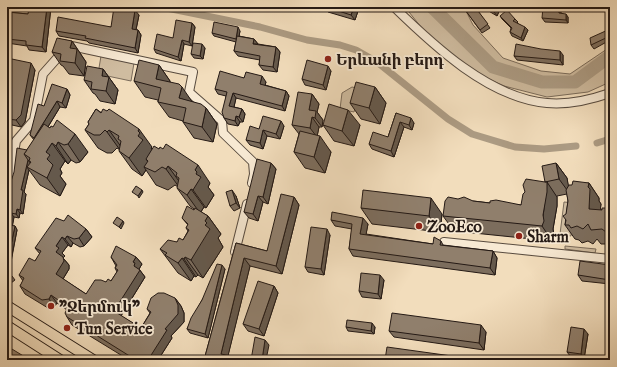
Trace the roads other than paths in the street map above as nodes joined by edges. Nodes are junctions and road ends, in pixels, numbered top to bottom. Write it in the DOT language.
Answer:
graph roads {
  1 [pos="394,7"];
  2 [pos="555,7"];
  3 [pos="581,7"];
  4 [pos="610,93"];
  5 [pos="7,191"];
  6 [pos="444,242"];
  7 [pos="610,259"];
  8 [pos="233,260"];
  9 [pos="7,306"];
  10 [pos="7,326"];
  11 [pos="80,356"];
  12 [pos="60,360"];
  13 [pos="92,360"];
  1 -- 4 [label="street"];
  2 -- 3 [label="street"];
  5 -- 8 [label="street"];
  6 -- 7 [label="street"];
  9 -- 11 [label="main road"];
  10 -- 12 [label="main road"];
  11 -- 13 [label="main road"];
}
